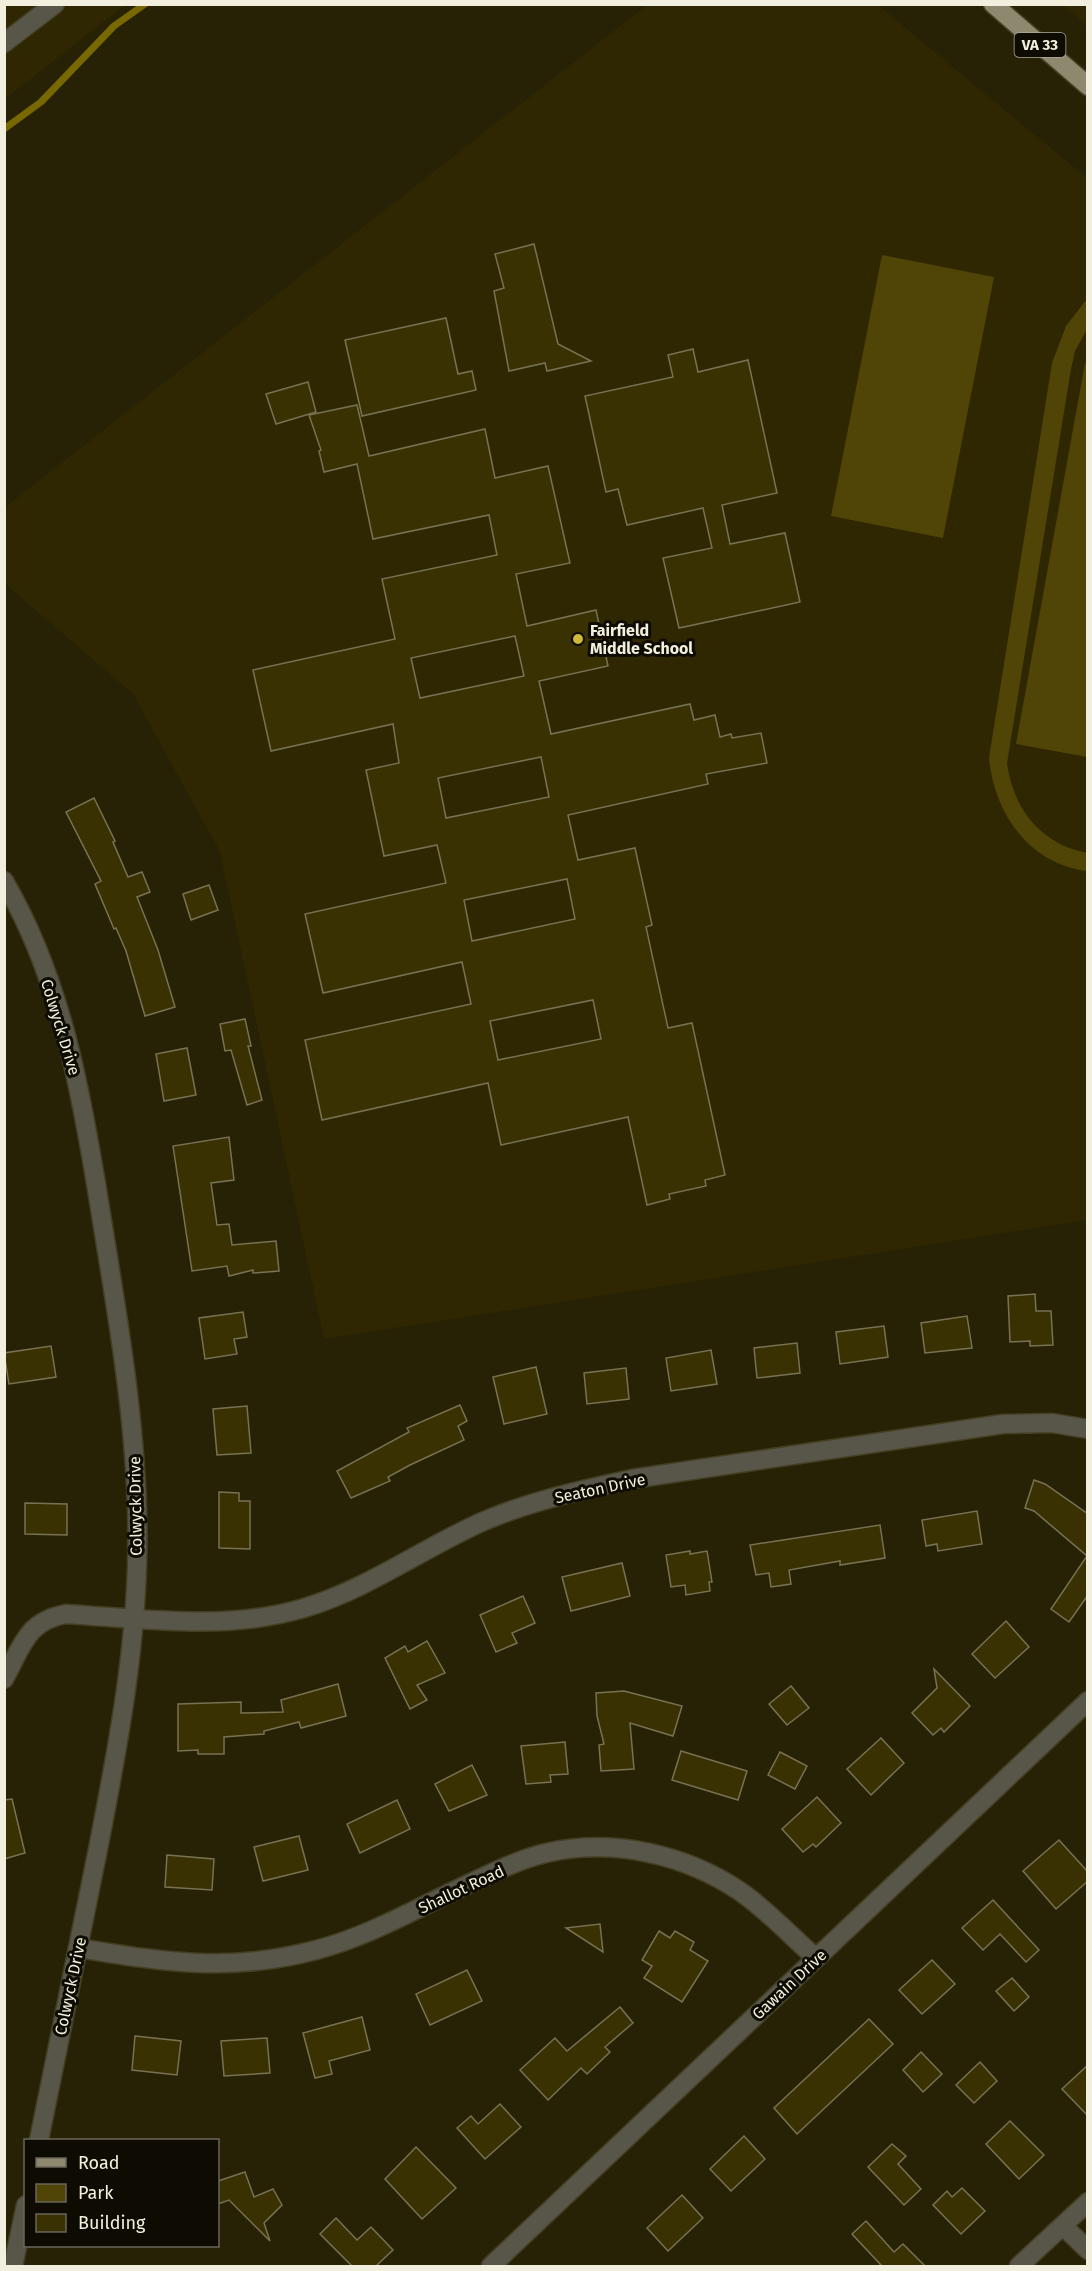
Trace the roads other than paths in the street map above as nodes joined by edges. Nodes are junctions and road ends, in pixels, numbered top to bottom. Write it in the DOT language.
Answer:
graph roads {
  1 [pos="55,4"];
  2 [pos="993,4"];
  3 [pos="4,43"];
  4 [pos="1088,86"];
  5 [pos="4,880"];
  6 [pos="1088,1429"];
  7 [pos="133,1618"];
  8 [pos="4,1679"];
  9 [pos="1088,1701"];
  10 [pos="78,1948"];
  11 [pos="816,1958"];
  12 [pos="39,2139"];
  13 [pos="1088,2202"];
  14 [pos="24,2214"];
  15 [pos="1063,2226"];
  16 [pos="1088,2250"];
  17 [pos="13,2266"];
  18 [pos="491,2266"];
  19 [pos="1019,2266"];
  1 -- 3 [label="street"];
  2 -- 4 [label="main road, VA 33"];
  5 -- 7 [label="street, Colwyck Drive"];
  6 -- 7 [label="street, Seaton Drive"];
  7 -- 8 [label="street, Seaton Drive"];
  7 -- 10 [label="street, Colwyck Drive"];
  9 -- 11 [label="street, Gawain Drive"];
  10 -- 11 [label="street, Shallot Road"];
  10 -- 12 [label="street, Colwyck Drive"];
  11 -- 18 [label="street, Gawain Drive"];
  13 -- 15 [label="street"];
  14 -- 17 [label="street"];
  15 -- 16 [label="street"];
  15 -- 19 [label="street"];
}
